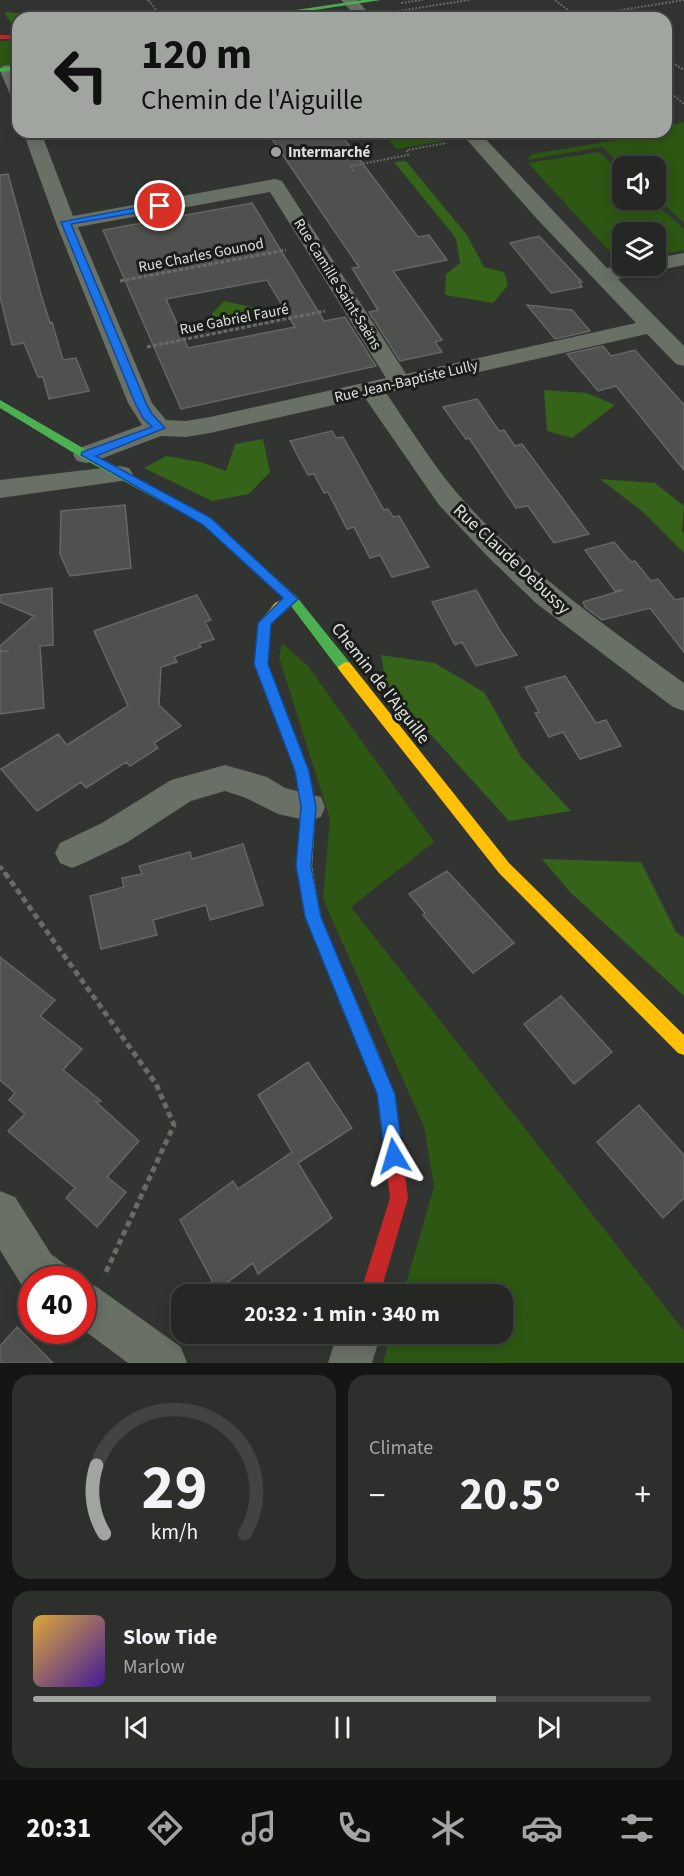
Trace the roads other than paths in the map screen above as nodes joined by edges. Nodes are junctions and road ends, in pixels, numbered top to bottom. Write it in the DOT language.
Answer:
graph roads {
  1 [pos="378,0"];
  2 [pos="351,2"];
  3 [pos="286,12"];
  4 [pos="34,138"];
  5 [pos="475,138"];
  6 [pos="66,222"];
  7 [pos="684,259"];
  8 [pos="666,262"];
  9 [pos="612,273"];
  10 [pos="604,275"];
  11 [pos="652,326"];
  12 [pos="684,358"];
  13 [pos="400,382"];
  14 [pos="371,389"];
  15 [pos="0,403"];
  16 [pos="159,428"];
  17 [pos="86,455"];
  18 [pos="120,474"];
  19 [pos="0,489"];
  20 [pos="291,599"];
  21 [pos="684,699"];
  22 [pos="309,807"];
  23 [pos="72,853"];
  24 [pos="684,1047"];
  25 [pos="0,1212"];
  26 [pos="34,1266"];
  27 [pos="373,1284"];
  28 [pos="96,1312"];
  29 [pos="355,1344"];
  30 [pos="165,1363"];
  31 [pos="350,1363"];
  1 -- 2 [label="street"];
  2 -- 3 [label="street"];
  4 -- 6 [label="street"];
  5 -- 10 [label="street"];
  6 -- 13 [label="street, Rue Camille Saint-Saëns"];
  6 -- 16 [label="street"];
  7 -- 8 [label="street"];
  9 -- 10 [label="street"];
  10 -- 11 [label="street"];
  11 -- 12 [label="street"];
  11 -- 13 [label="street, Rue Jean-Baptiste Lully"];
  13 -- 14 [label="street, Rue Jean-Baptiste Lully"];
  14 -- 16 [label="street, Rue Jean-Baptiste Lully"];
  14 -- 21 [label="street, Rue Claude Debussy"];
  15 -- 17 [label="street, Chemin de l'Aiguille"];
  16 -- 17 [label="street"];
  17 -- 18 [label="street, Chemin de l'Aiguille"];
  18 -- 19 [label="street"];
  18 -- 20 [label="street, Chemin de l'Aiguille"];
  20 -- 22 [label="street"];
  20 -- 24 [label="street, Chemin de l'Aiguille"];
  22 -- 23 [label="street"];
  22 -- 27 [label="street"];
  25 -- 26 [label="street"];
  28 -- 30 [label="street"];
  29 -- 31 [label="street"];
}
